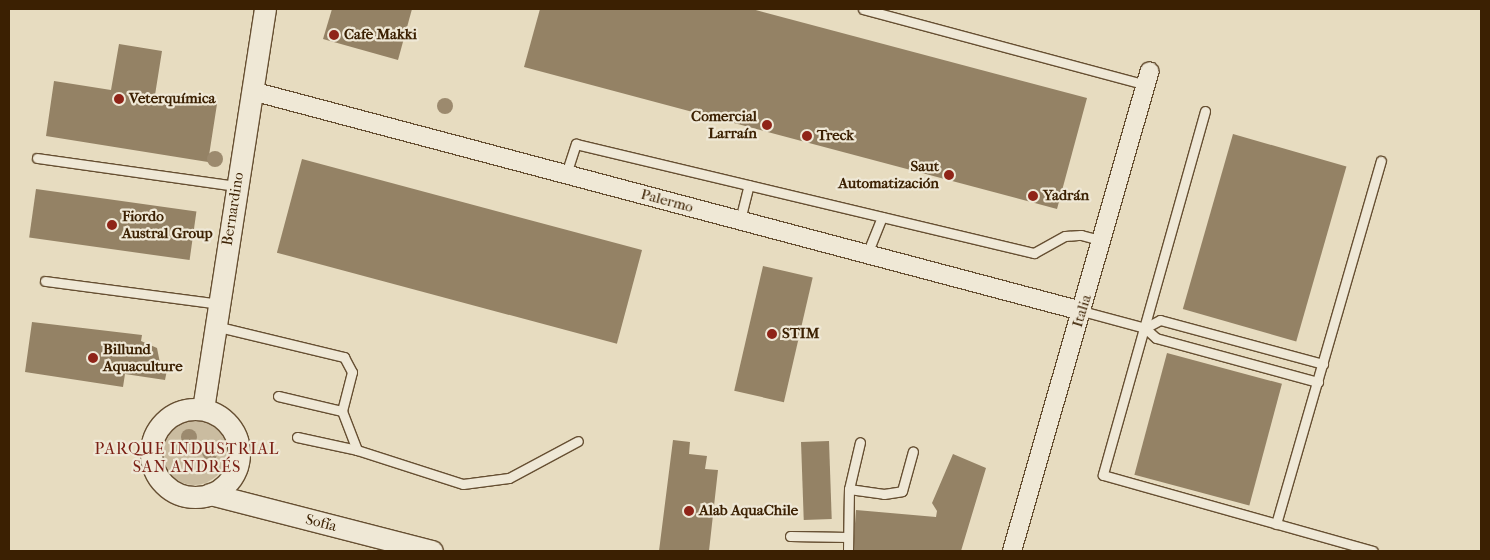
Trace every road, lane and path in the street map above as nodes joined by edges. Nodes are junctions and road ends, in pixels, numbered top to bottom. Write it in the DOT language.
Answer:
graph roads {
  1 [pos="265,9"];
  2 [pos="863,9"];
  3 [pos="1148,78"];
  4 [pos="252,91"];
  5 [pos="1206,111"];
  6 [pos="38,158"];
  7 [pos="1381,161"];
  8 [pos="566,174"];
  9 [pos="749,185"];
  10 [pos="237,186"];
  11 [pos="882,217"];
  12 [pos="740,220"];
  13 [pos="1104,241"];
  14 [pos="867,254"];
  15 [pos="45,281"];
  16 [pos="219,304"];
  17 [pos="1082,311"];
  18 [pos="216,326"];
  19 [pos="1145,328"];
  20 [pos="1323,364"];
  21 [pos="1318,382"];
  22 [pos="278,396"];
  23 [pos="203,409"];
  24 [pos="342,411"];
  25 [pos="297,437"];
  26 [pos="578,441"];
  27 [pos="860,442"];
  28 [pos="357,450"];
  29 [pos="912,451"];
  30 [pos="849,489"];
  31 [pos="210,494"];
  32 [pos="1276,524"];
  33 [pos="790,536"];
  34 [pos="848,536"];
  35 [pos="432,551"];
  36 [pos="848,551"];
  37 [pos="1012,551"];
  38 [pos="1373,551"];
  1 -- 4 [label="street, Bernardino"];
  2 -- 3 [label="lane"];
  3 -- 13 [label="street, Italia"];
  4 -- 8 [label="street, Palermo"];
  4 -- 10 [label="street, Bernardino"];
  5 -- 19 [label="lane"];
  6 -- 10 [label="lane"];
  7 -- 20 [label="lane"];
  8 -- 9 [label="lane"];
  8 -- 12 [label="street, Palermo"];
  9 -- 11 [label="lane"];
  9 -- 12 [label="lane"];
  10 -- 16 [label="street, Bernardino"];
  11 -- 13 [label="lane"];
  11 -- 14 [label="lane"];
  12 -- 14 [label="street, Palermo"];
  13 -- 17 [label="street, Italia"];
  14 -- 17 [label="street, Palermo"];
  15 -- 16 [label="lane"];
  16 -- 18 [label="street, Bernardino"];
  17 -- 19 [label="lane"];
  17 -- 37 [label="street, Italia"];
  18 -- 23 [label="street, Bernardino"];
  18 -- 24 [label="lane"];
  19 -- 20 [label="lane"];
  19 -- 21 [label="lane"];
  19 -- 32 [label="lane"];
  20 -- 21 [label="lane"];
  21 -- 32 [label="lane"];
  22 -- 24 [label="lane"];
  23 -- 31 [label="street"];
  23 -- 31 [label="street"];
  24 -- 28 [label="lane"];
  25 -- 28 [label="lane"];
  26 -- 28 [label="lane"];
  27 -- 30 [label="lane"];
  29 -- 30 [label="lane"];
  30 -- 34 [label="lane"];
  31 -- 35 [label="street, Sofía"];
  32 -- 38 [label="lane"];
  33 -- 34 [label="lane"];
  34 -- 36 [label="lane"];
}
